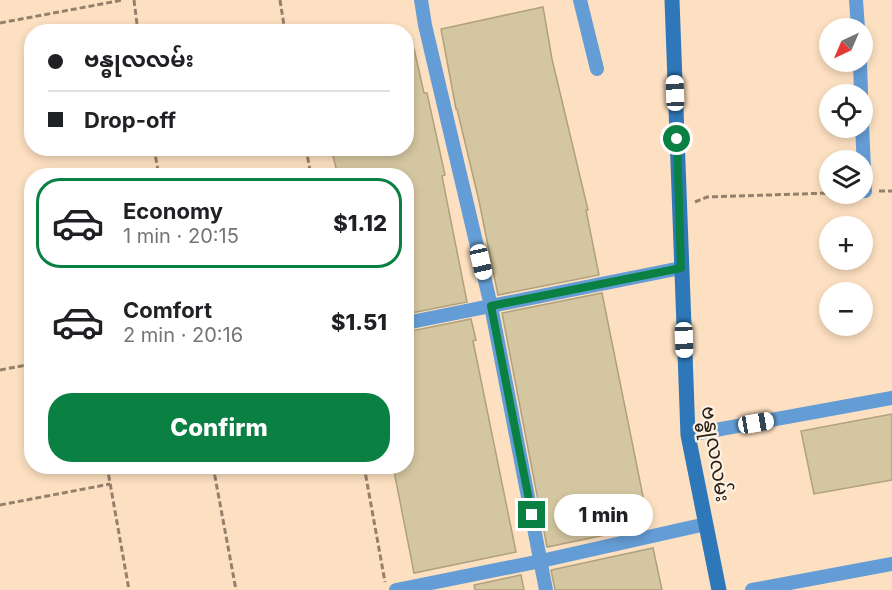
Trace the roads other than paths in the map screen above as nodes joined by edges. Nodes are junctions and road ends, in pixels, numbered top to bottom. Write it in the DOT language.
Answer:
graph roads {
  1 [pos="421,0"];
  2 [pos="580,0"];
  3 [pos="672,0"];
  4 [pos="856,0"];
  5 [pos="857,18"];
  6 [pos="597,69"];
  7 [pos="681,268"];
  8 [pos="491,306"];
  9 [pos="414,320"];
  10 [pos="892,398"];
  11 [pos="688,435"];
  12 [pos="706,524"];
  13 [pos="541,561"];
  14 [pos="892,564"];
  15 [pos="396,590"];
  16 [pos="546,590"];
  17 [pos="719,590"];
  18 [pos="752,590"];
  1 -- 8 [label="street"];
  2 -- 6 [label="street"];
  3 -- 7 [label="street, ဗန္ဓုလလမ်း"];
  4 -- 5 [label="street"];
  7 -- 8 [label="street"];
  7 -- 11 [label="street, ဗန္ဓုလလမ်း"];
  8 -- 9 [label="street"];
  8 -- 13 [label="street"];
  10 -- 11 [label="street"];
  11 -- 12 [label="street, ဗန္ဓုလလမ်း"];
  12 -- 13 [label="street"];
  12 -- 17 [label="street, ဗန္ဓုလလမ်း"];
  13 -- 15 [label="street"];
  13 -- 16 [label="street"];
  14 -- 18 [label="street"];
}
